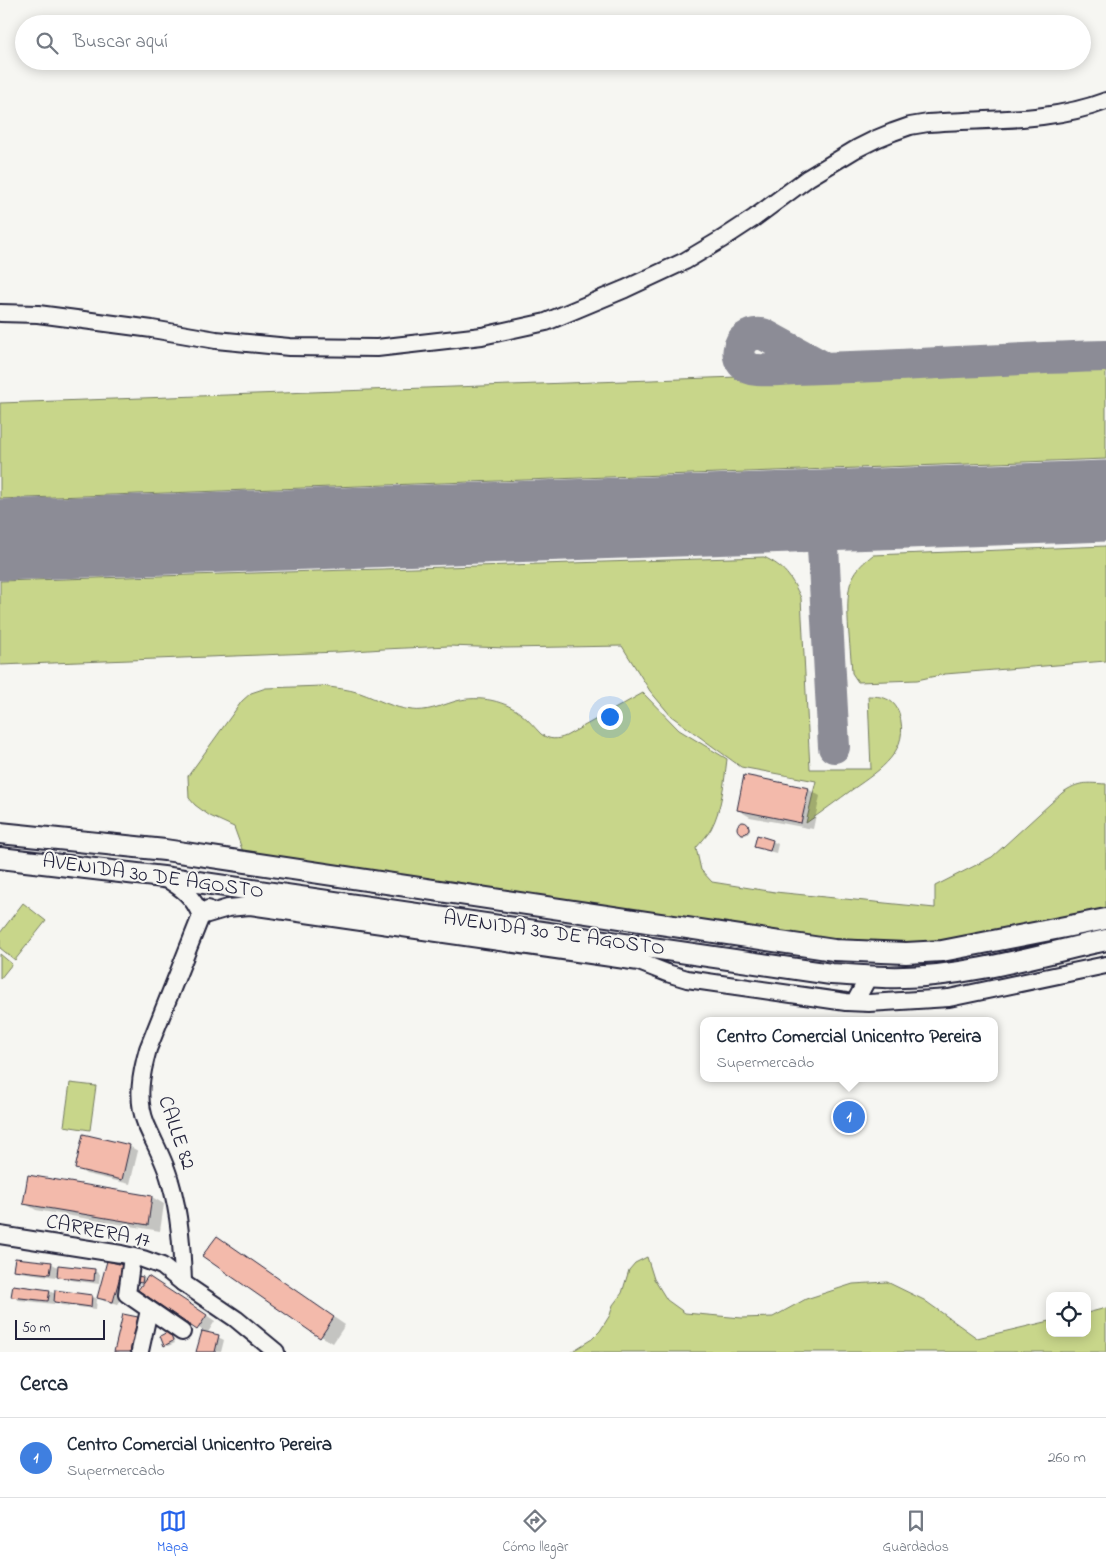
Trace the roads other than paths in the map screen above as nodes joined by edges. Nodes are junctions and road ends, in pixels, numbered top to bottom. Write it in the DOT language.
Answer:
graph roads {
  1 [pos="1106,101"];
  2 [pos="0,313"];
  3 [pos="0,832"];
  4 [pos="0,858"];
  5 [pos="163,877"];
  6 [pos="246,890"];
  7 [pos="201,916"];
  8 [pos="1106,919"];
  9 [pos="1106,940"];
  10 [pos="640,954"];
  11 [pos="1106,965"];
  12 [pos="869,976"];
  13 [pos="855,1002"];
  14 [pos="0,1235"];
  15 [pos="132,1257"];
  16 [pos="183,1283"];
  17 [pos="149,1310"];
  18 [pos="182,1332"];
  19 [pos="140,1351"];
  20 [pos="276,1352"];
  1 -- 2 [label="street"];
  3 -- 8 [label="main road, AVENIDA 30 DE AGOSTO"];
  4 -- 5 [label="main road, AVENIDA 30 DE AGOSTO"];
  5 -- 6 [label="main road, AVENIDA 30 DE AGOSTO"];
  5 -- 7 [label="street"];
  6 -- 7 [label="street, CALLE 82"];
  6 -- 10 [label="main road, AVENIDA 30 DE AGOSTO"];
  7 -- 10 [label="street"];
  7 -- 16 [label="street, CALLE 82"];
  9 -- 12 [label="main road, AVENIDA 30 DE AGOSTO"];
  10 -- 12 [label="main road, AVENIDA 30 DE AGOSTO"];
  10 -- 13 [label="street"];
  11 -- 13 [label="street"];
  12 -- 13 [label="street"];
  14 -- 15 [label="street, CARRERA 17"];
  15 -- 16 [label="street, CARRERA 17"];
  15 -- 17 [label="street"];
  16 -- 20 [label="street, CARRERA 17"];
  17 -- 18 [label="street"];
  17 -- 19 [label="street"];
}
